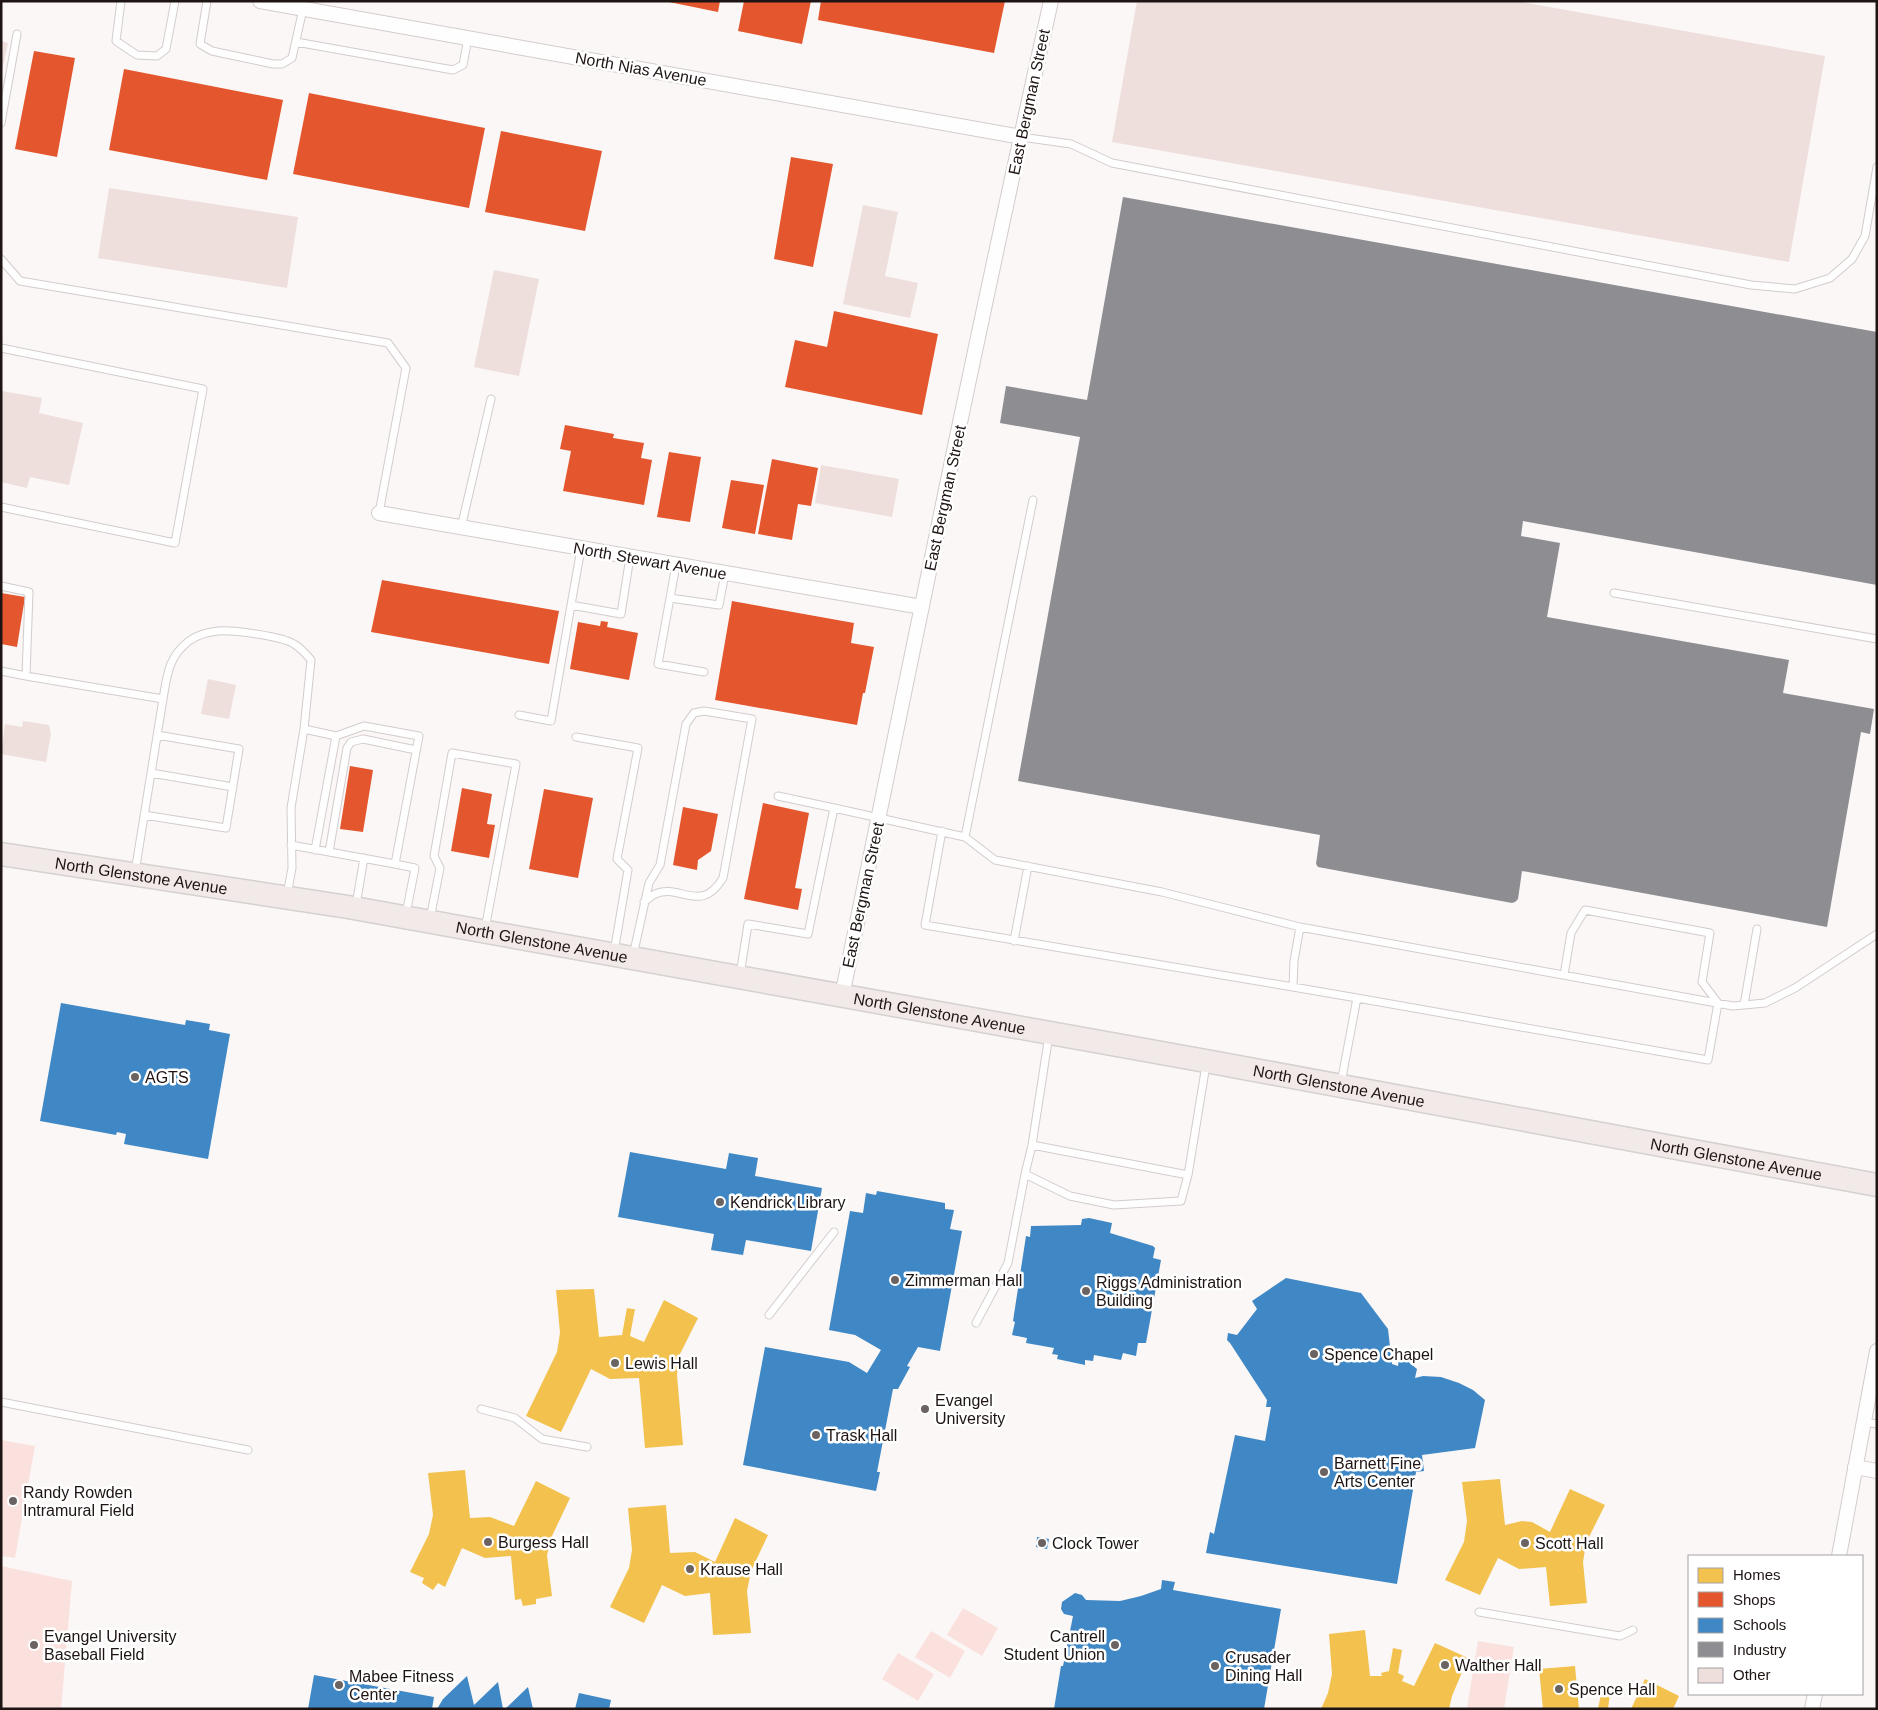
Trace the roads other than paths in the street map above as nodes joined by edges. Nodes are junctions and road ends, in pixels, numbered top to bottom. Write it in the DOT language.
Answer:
graph roads {
  1 [pos="121,1"];
  2 [pos="175,1"];
  3 [pos="207,1"];
  4 [pos="260,1"];
  5 [pos="1052,1"];
  6 [pos="303,9"];
  7 [pos="17,34"];
  8 [pos="468,38"];
  9 [pos="296,42"];
  10 [pos="1,123"];
  11 [pos="1021,137"];
  12 [pos="1877,167"];
  13 [pos="1,259"];
  14 [pos="1,348"];
  15 [pos="491,399"];
  16 [pos="1033,500"];
  17 [pos="1,507"];
  18 [pos="378,513"];
  19 [pos="461,529"];
  20 [pos="581,549"];
  21 [pos="630,557"];
  22 [pos="676,565"];
  23 [pos="725,574"];
  24 [pos="1,586"];
  25 [pos="1614,593"];
  26 [pos="670,598"];
  27 [pos="571,605"];
  28 [pos="922,607"];
  29 [pos="1877,639"];
  30 [pos="1,672"];
  31 [pos="704,672"];
  32 [pos="26,676"];
  33 [pos="163,700"];
  34 [pos="519,715"];
  35 [pos="304,730"];
  36 [pos="157,735"];
  37 [pos="336,736"];
  38 [pos="576,737"];
  39 [pos="416,750"];
  40 [pos="151,773"];
  41 [pos="233,787"];
  42 [pos="778,796"];
  43 [pos="834,808"];
  44 [pos="144,815"];
  45 [pos="879,817"];
  46 [pos="942,832"];
  47 [pos="965,837"];
  48 [pos="291,844"];
  49 [pos="315,850"];
  50 [pos="329,852"];
  51 [pos="1,854"];
  52 [pos="364,858"];
  53 [pos="395,864"];
  54 [pos="1028,866"];
  55 [pos="134,875"];
  56 [pos="287,898"];
  57 [pos="644,902"];
  58 [pos="355,908"];
  59 [pos="406,917"];
  60 [pos="430,922"];
  61 [pos="1300,927"];
  62 [pos="1757,929"];
  63 [pos="485,932"];
  64 [pos="1877,934"];
  65 [pos="1014,940"];
  66 [pos="623,957"];
  67 [pos="1564,975"];
  68 [pos="739,978"];
  69 [pos="1293,987"];
  70 [pos="842,996"];
  71 [pos="1357,998"];
  72 [pos="1718,1003"];
  73 [pos="1744,1005"];
  74 [pos="1049,1033"];
  75 [pos="1206,1061"];
  76 [pos="1340,1086"];
  77 [pos="1032,1145"];
  78 [pos="1025,1174"];
  79 [pos="1188,1175"];
  80 [pos="1877,1185"];
  81 [pos="834,1232"];
  82 [pos="769,1315"];
  83 [pos="976,1323"];
  84 [pos="1877,1351"];
  85 [pos="1874,1386"];
  86 [pos="1,1402"];
  87 [pos="481,1408"];
  88 [pos="1870,1423"];
  89 [pos="587,1447"];
  90 [pos="248,1450"];
  91 [pos="1855,1467"];
  92 [pos="1877,1471"];
  93 [pos="1839,1555"];
  94 [pos="1479,1612"];
  95 [pos="1633,1630"];
  96 [pos="1814,1695"];
  97 [pos="1812,1709"];
  1 -- 2 [label="lane"];
  3 -- 9 [label="lane"];
  4 -- 6 [label="street, North Nias Avenue"];
  5 -- 11 [label="street, East Bergman Street"];
  6 -- 8 [label="street, North Nias Avenue"];
  6 -- 9 [label="lane"];
  7 -- 10 [label="lane"];
  8 -- 9 [label="lane"];
  8 -- 11 [label="street, North Nias Avenue"];
  11 -- 12 [label="lane"];
  11 -- 28 [label="street, East Bergman Street"];
  13 -- 18 [label="lane"];
  14 -- 17 [label="lane"];
  15 -- 19 [label="lane"];
  16 -- 47 [label="lane"];
  18 -- 19 [label="street, North Stewart Avenue"];
  19 -- 20 [label="street, North Stewart Avenue"];
  20 -- 21 [label="street, North Stewart Avenue"];
  20 -- 27 [label="lane"];
  21 -- 22 [label="street, North Stewart Avenue"];
  21 -- 27 [label="lane"];
  22 -- 23 [label="street, North Stewart Avenue"];
  22 -- 26 [label="lane"];
  23 -- 26 [label="lane"];
  23 -- 28 [label="street, North Stewart Avenue"];
  24 -- 32 [label="lane"];
  25 -- 29 [label="lane"];
  26 -- 31 [label="lane"];
  27 -- 34 [label="lane"];
  28 -- 45 [label="street, East Bergman Street"];
  30 -- 32 [label="lane"];
  32 -- 33 [label="lane"];
  33 -- 35 [label="lane"];
  33 -- 36 [label="lane"];
  35 -- 37 [label="lane"];
  35 -- 48 [label="lane"];
  36 -- 40 [label="lane"];
  36 -- 41 [label="lane"];
  37 -- 39 [label="lane"];
  37 -- 49 [label="lane"];
  38 -- 66 [label="lane"];
  39 -- 50 [label="lane"];
  39 -- 53 [label="lane"];
  40 -- 41 [label="lane"];
  40 -- 44 [label="lane"];
  41 -- 44 [label="lane"];
  42 -- 43 [label="lane"];
  43 -- 45 [label="lane"];
  43 -- 68 [label="lane"];
  44 -- 55 [label="lane"];
  45 -- 46 [label="lane"];
  45 -- 70 [label="street, East Bergman Street"];
  46 -- 47 [label="lane"];
  46 -- 65 [label="lane"];
  47 -- 54 [label="lane"];
  48 -- 49 [label="lane"];
  48 -- 56 [label="lane"];
  49 -- 50 [label="lane"];
  50 -- 52 [label="lane"];
  51 -- 55 [label="main road, North Glenstone Avenue"];
  52 -- 53 [label="lane"];
  52 -- 58 [label="lane"];
  53 -- 59 [label="lane"];
  54 -- 61 [label="lane"];
  54 -- 65 [label="lane"];
  55 -- 56 [label="main road, North Glenstone Avenue"];
  56 -- 58 [label="main road, North Glenstone Avenue"];
  57 -- 57 [label="lane"];
  57 -- 66 [label="lane"];
  58 -- 59 [label="main road, North Glenstone Avenue"];
  59 -- 60 [label="main road, North Glenstone Avenue"];
  60 -- 63 [label="main road, North Glenstone Avenue"];
  60 -- 63 [label="lane"];
  61 -- 67 [label="lane"];
  61 -- 69 [label="lane"];
  62 -- 73 [label="lane"];
  63 -- 66 [label="main road, North Glenstone Avenue"];
  64 -- 73 [label="lane"];
  65 -- 69 [label="lane"];
  66 -- 68 [label="main road, North Glenstone Avenue"];
  67 -- 72 [label="lane"];
  67 -- 72 [label="lane"];
  68 -- 70 [label="main road, North Glenstone Avenue"];
  69 -- 71 [label="lane"];
  70 -- 74 [label="main road, North Glenstone Avenue"];
  71 -- 72 [label="lane"];
  71 -- 76 [label="lane"];
  72 -- 73 [label="lane"];
  74 -- 75 [label="main road, North Glenstone Avenue"];
  74 -- 77 [label="lane"];
  75 -- 76 [label="main road, North Glenstone Avenue"];
  75 -- 79 [label="lane"];
  76 -- 80 [label="main road, North Glenstone Avenue"];
  77 -- 78 [label="lane"];
  77 -- 79 [label="lane"];
  78 -- 79 [label="lane"];
  78 -- 83 [label="lane"];
  81 -- 82 [label="lane"];
  84 -- 85 [label="street"];
  85 -- 88 [label="street"];
  86 -- 90 [label="lane"];
  87 -- 89 [label="lane"];
  88 -- 91 [label="street"];
  91 -- 92 [label="street"];
  91 -- 93 [label="street"];
  94 -- 95 [label="lane"];
  96 -- 97 [label="street"];
}
